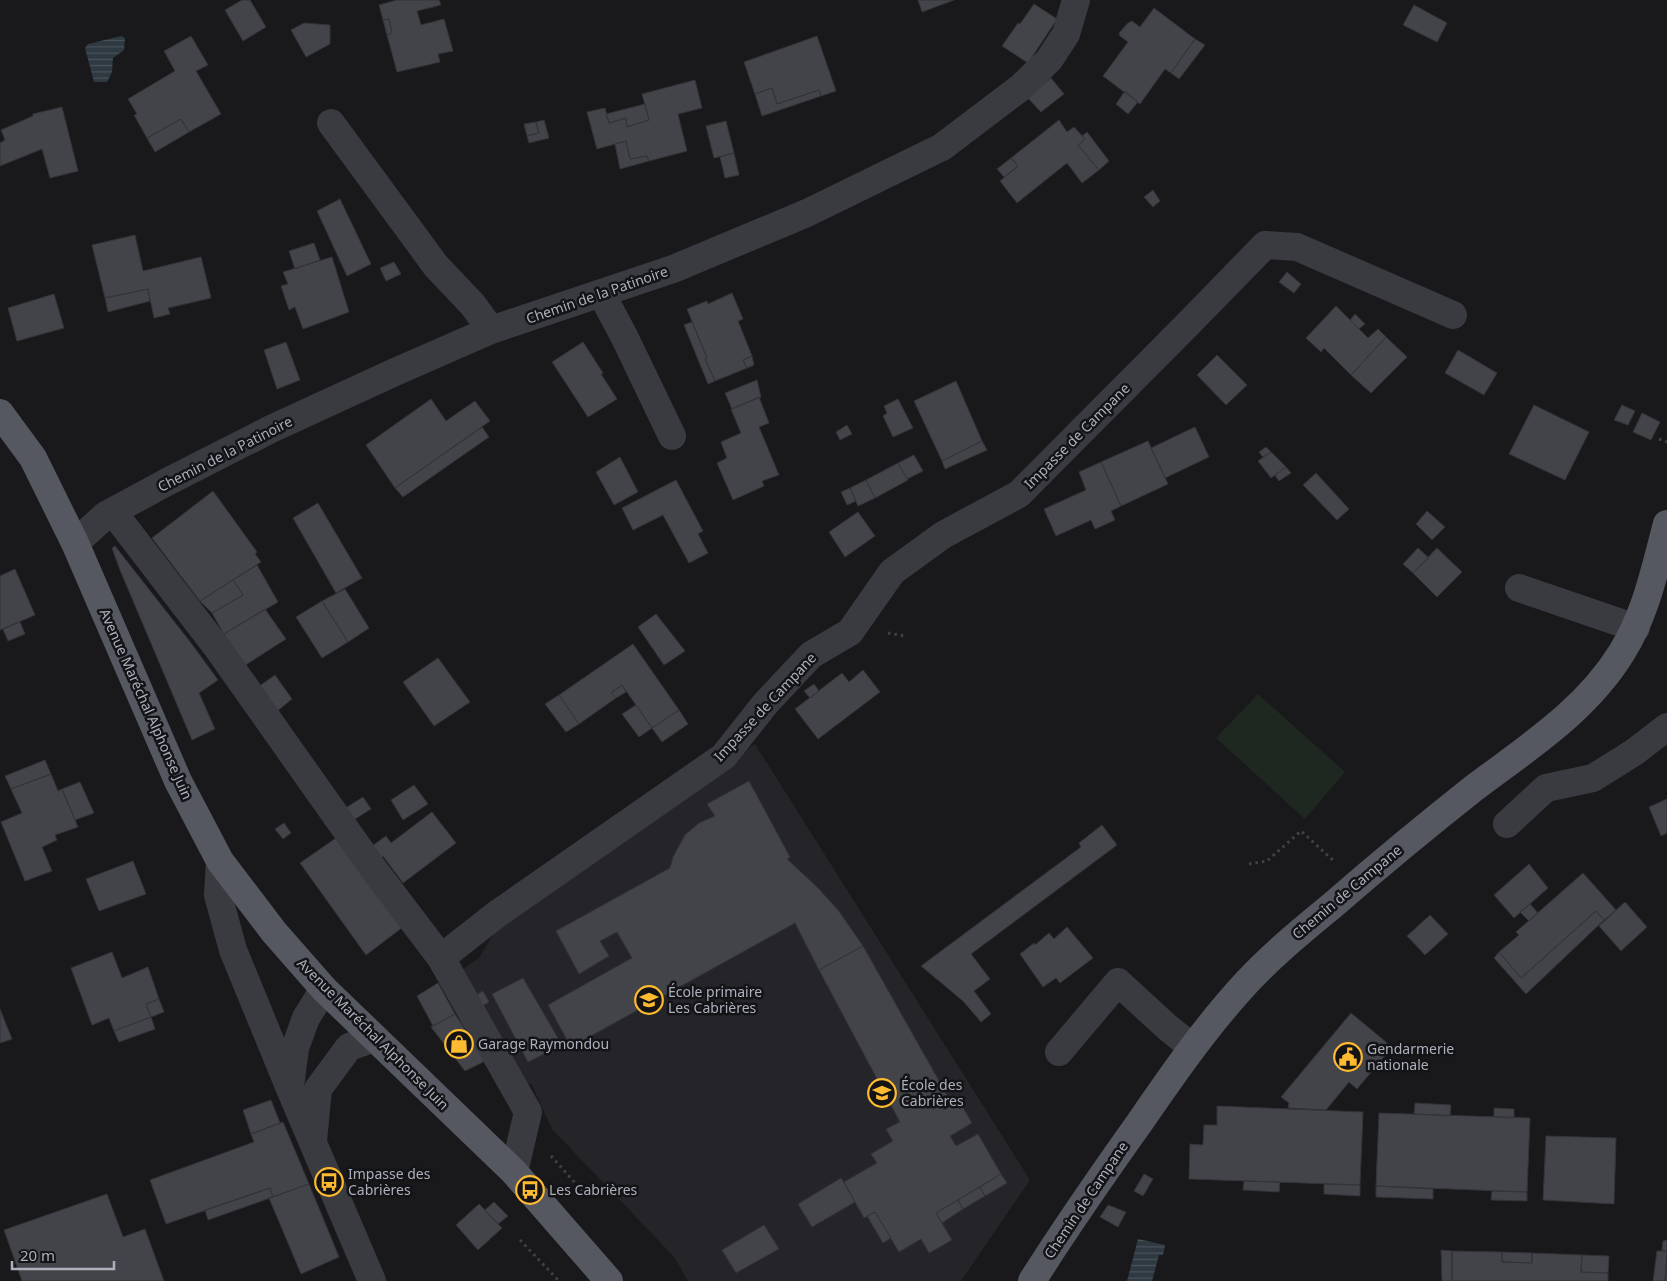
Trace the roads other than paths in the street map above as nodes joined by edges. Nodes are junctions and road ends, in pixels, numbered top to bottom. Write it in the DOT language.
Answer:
graph roads {
  1 [pos="1076,0"];
  2 [pos="331,123"];
  3 [pos="602,293"];
  4 [pos="1453,315"];
  5 [pos="491,330"];
  6 [pos="0,413"];
  7 [pos="672,436"];
  8 [pos="113,512"];
  9 [pos="1667,524"];
  10 [pos="75,543"];
  11 [pos="1519,588"];
  12 [pos="1636,628"];
  13 [pos="1667,727"];
  14 [pos="1507,824"];
  15 [pos="220,862"];
  16 [pos="441,958"];
  17 [pos="324,989"];
  18 [pos="375,1038"];
  19 [pos="1192,1047"];
  20 [pos="1059,1052"];
  21 [pos="290,1089"];
  22 [pos="313,1143"];
  23 [pos="514,1172"];
  24 [pos="372,1281"];
  25 [pos="609,1281"];
  26 [pos="1032,1281"];
  1 -- 3 [label="street, Chemin de la Patinoire"];
  2 -- 5 [label="street"];
  3 -- 5 [label="street, Chemin de la Patinoire"];
  3 -- 7 [label="street"];
  4 -- 16 [label="street, Impasse de Campane"];
  5 -- 8 [label="street, Chemin de la Patinoire"];
  6 -- 10 [label="main road, Avenue Maréchal Alphonse Juin"];
  8 -- 10 [label="street, Chemin de la Patinoire"];
  8 -- 16 [label="street"];
  9 -- 12 [label="main road, Chemin de Campane"];
  10 -- 15 [label="main road, Avenue Maréchal Alphonse Juin"];
  11 -- 12 [label="street"];
  12 -- 19 [label="main road, Chemin de Campane"];
  13 -- 14 [label="street"];
  15 -- 17 [label="main road, Avenue Maréchal Alphonse Juin"];
  15 -- 21 [label="street"];
  16 -- 23 [label="street"];
  17 -- 18 [label="main road, Avenue Maréchal Alphonse Juin"];
  17 -- 21 [label="street"];
  18 -- 22 [label="street"];
  18 -- 23 [label="main road, Avenue Maréchal Alphonse Juin"];
  19 -- 20 [label="street"];
  19 -- 26 [label="main road, Chemin de Campane"];
  21 -- 22 [label="street"];
  22 -- 24 [label="street"];
  23 -- 25 [label="main road, Avenue Maréchal Alphonse Juin"];
}
